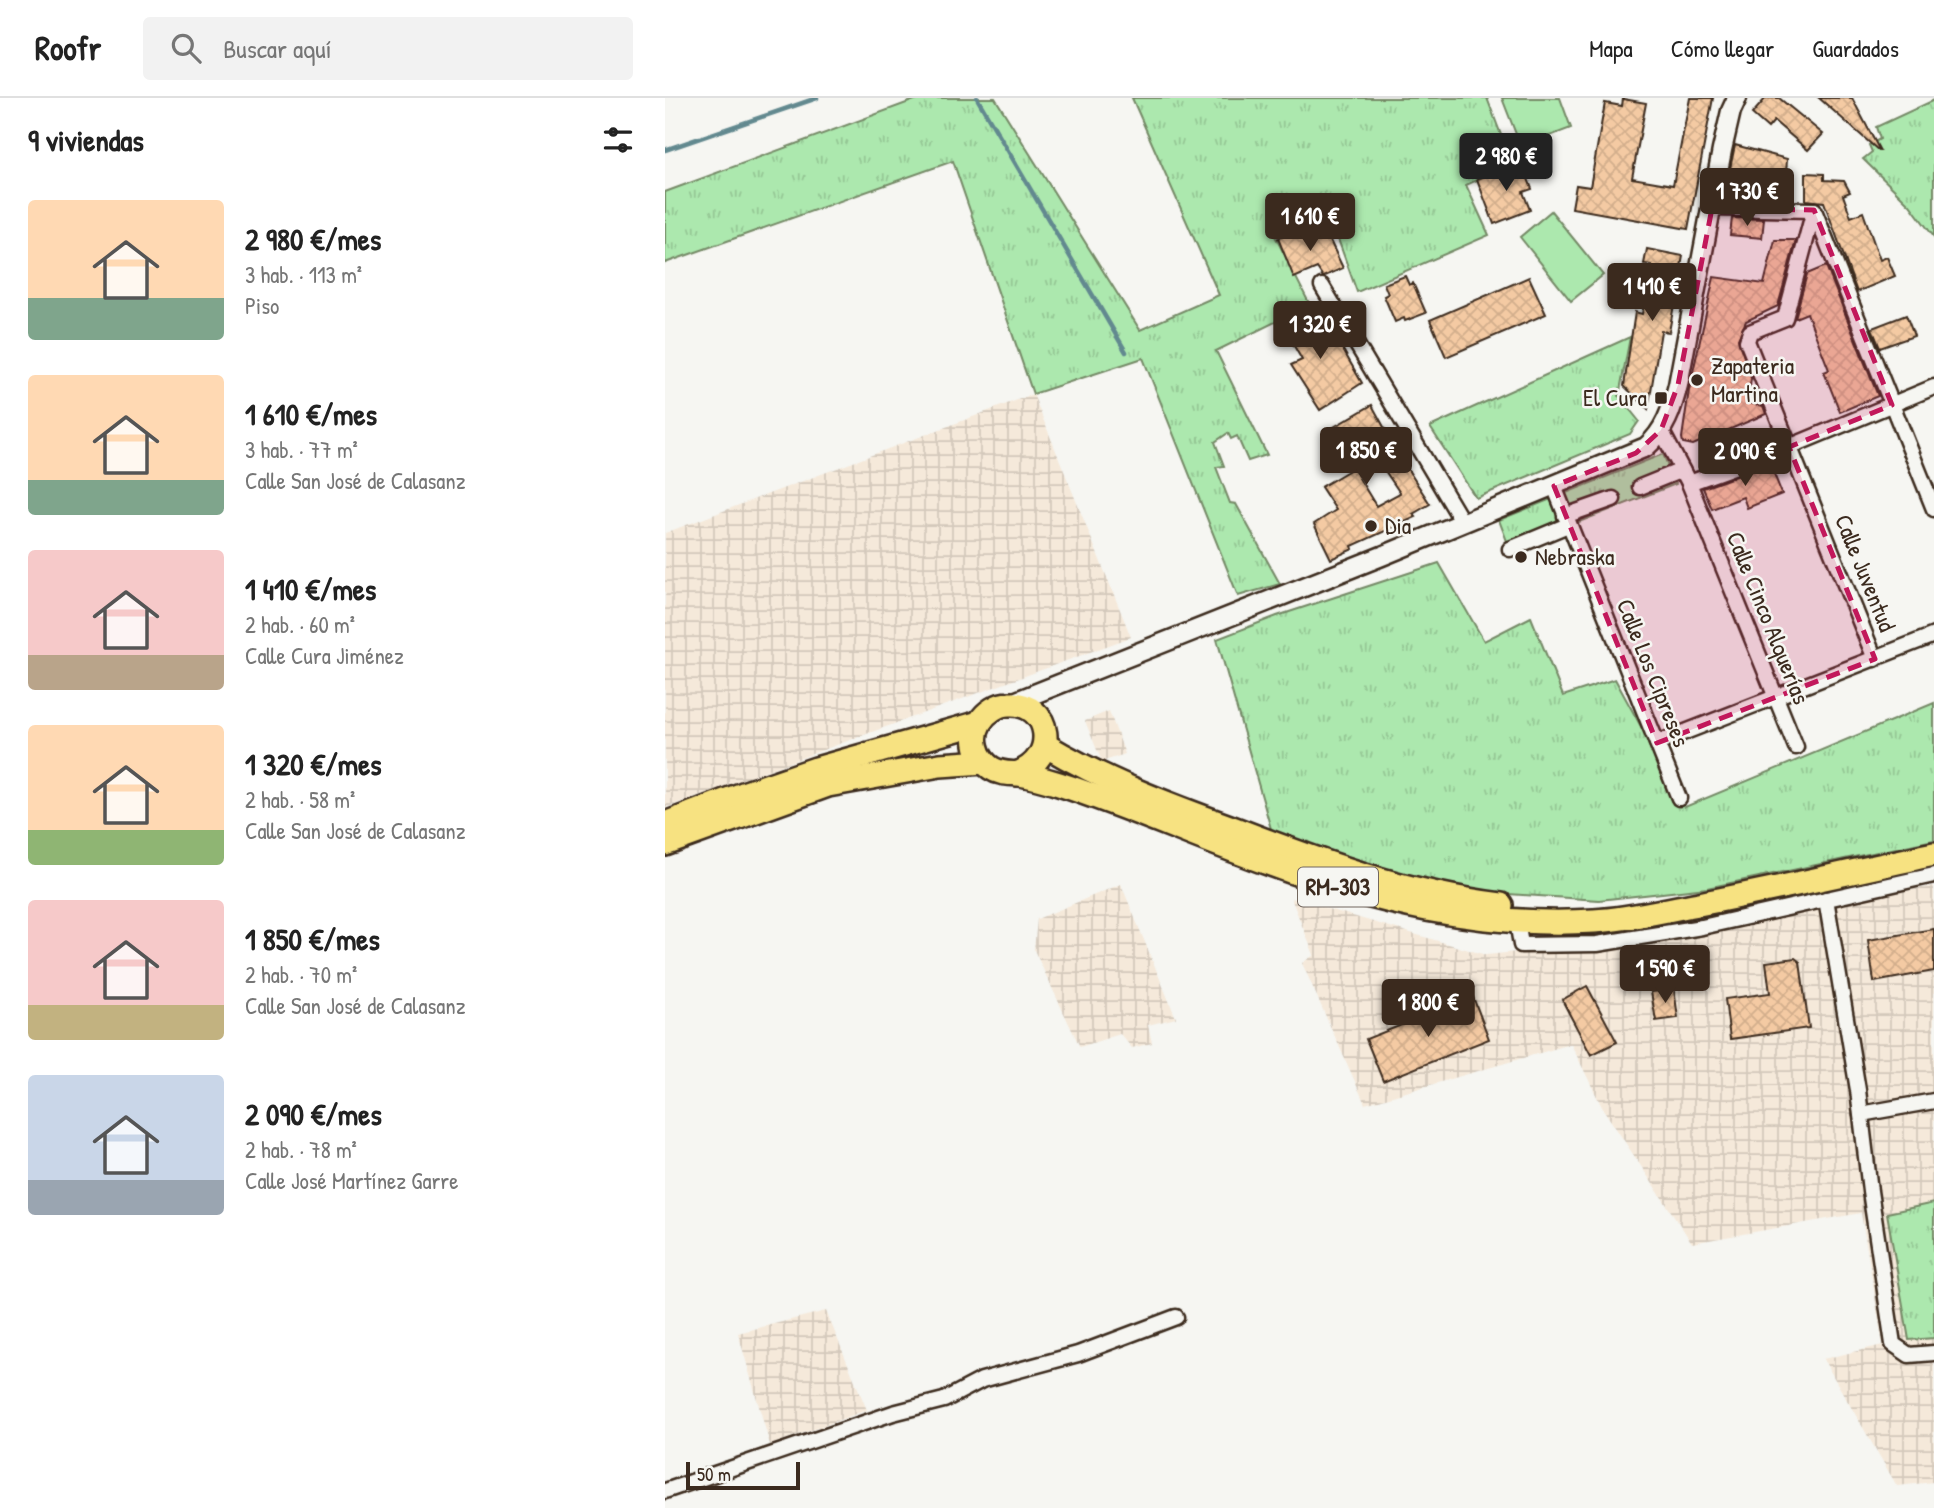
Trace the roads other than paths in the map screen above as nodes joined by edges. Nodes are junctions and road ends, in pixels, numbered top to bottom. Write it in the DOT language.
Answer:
graph roads {
  1 [pos="1737,98"];
  2 [pos="1712,208"];
  3 [pos="1814,210"];
  4 [pos="1322,286"];
  5 [pos="1934,387"];
  6 [pos="1892,405"];
  7 [pos="1661,430"];
  8 [pos="1789,447"];
  9 [pos="1686,477"];
  10 [pos="1554,486"];
  11 [pos="1640,487"];
  12 [pos="1613,499"];
  13 [pos="1934,509"];
  14 [pos="1567,521"];
  15 [pos="1463,523"];
  16 [pos="1510,549"];
  17 [pos="1934,635"];
  18 [pos="1875,659"];
  19 [pos="1079,674"];
  20 [pos="1776,697"];
  21 [pos="1009,704"];
  22 [pos="1042,722"];
  23 [pos="979,723"];
  24 [pos="1657,743"];
  25 [pos="1045,745"];
  26 [pos="1796,747"];
  27 [pos="984,762"];
  28 [pos="1016,774"];
  29 [pos="1679,798"];
  30 [pos="665,824"];
  31 [pos="665,844"];
  32 [pos="1934,854"];
  33 [pos="1934,874"];
  34 [pos="1826,900"];
  35 [pos="1675,908"];
  36 [pos="1517,921"];
  37 [pos="1934,1101"];
  38 [pos="1861,1114"];
  39 [pos="1175,1317"];
  40 [pos="1934,1353"];
  41 [pos="665,1491"];
  1 -- 2 [label="street"];
  2 -- 3 [label="street"];
  2 -- 7 [label="street"];
  3 -- 6 [label="street"];
  3 -- 8 [label="street, Calle Juventud"];
  4 -- 15 [label="street"];
  5 -- 6 [label="street"];
  6 -- 8 [label="street"];
  6 -- 13 [label="street"];
  7 -- 9 [label="street, Calle Cinco Alquerías"];
  7 -- 10 [label="street"];
  8 -- 9 [label="street"];
  8 -- 18 [label="street, Calle Juventud"];
  9 -- 11 [label="street"];
  9 -- 20 [label="street, Calle Cinco Alquerías"];
  10 -- 14 [label="street, Calle Los Cipreses"];
  10 -- 15 [label="street"];
  12 -- 14 [label="street"];
  14 -- 16 [label="street"];
  14 -- 24 [label="street, Calle Los Cipreses"];
  15 -- 19 [label="street"];
  17 -- 18 [label="street"];
  18 -- 20 [label="street"];
  19 -- 21 [label="street"];
  19 -- 22 [label="street"];
  20 -- 24 [label="street"];
  20 -- 26 [label="street, Calle Cinco Alquerías"];
  21 -- 22 [label="highway"];
  21 -- 23 [label="highway"];
  22 -- 25 [label="highway"];
  23 -- 27 [label="highway"];
  23 -- 30 [label="highway"];
  24 -- 29 [label="street, Calle Los Cipreses"];
  25 -- 28 [label="highway"];
  25 -- 35 [label="highway, RM-303"];
  27 -- 28 [label="highway, RM-303"];
  27 -- 31 [label="highway, RM-303"];
  28 -- 36 [label="highway, RM-303"];
  32 -- 35 [label="highway, RM-303"];
  33 -- 34 [label="street"];
  34 -- 36 [label="street"];
  34 -- 38 [label="street"];
  35 -- 36 [label="highway, RM-303"];
  37 -- 38 [label="street"];
  38 -- 40 [label="street"];
  39 -- 41 [label="street"];
}
